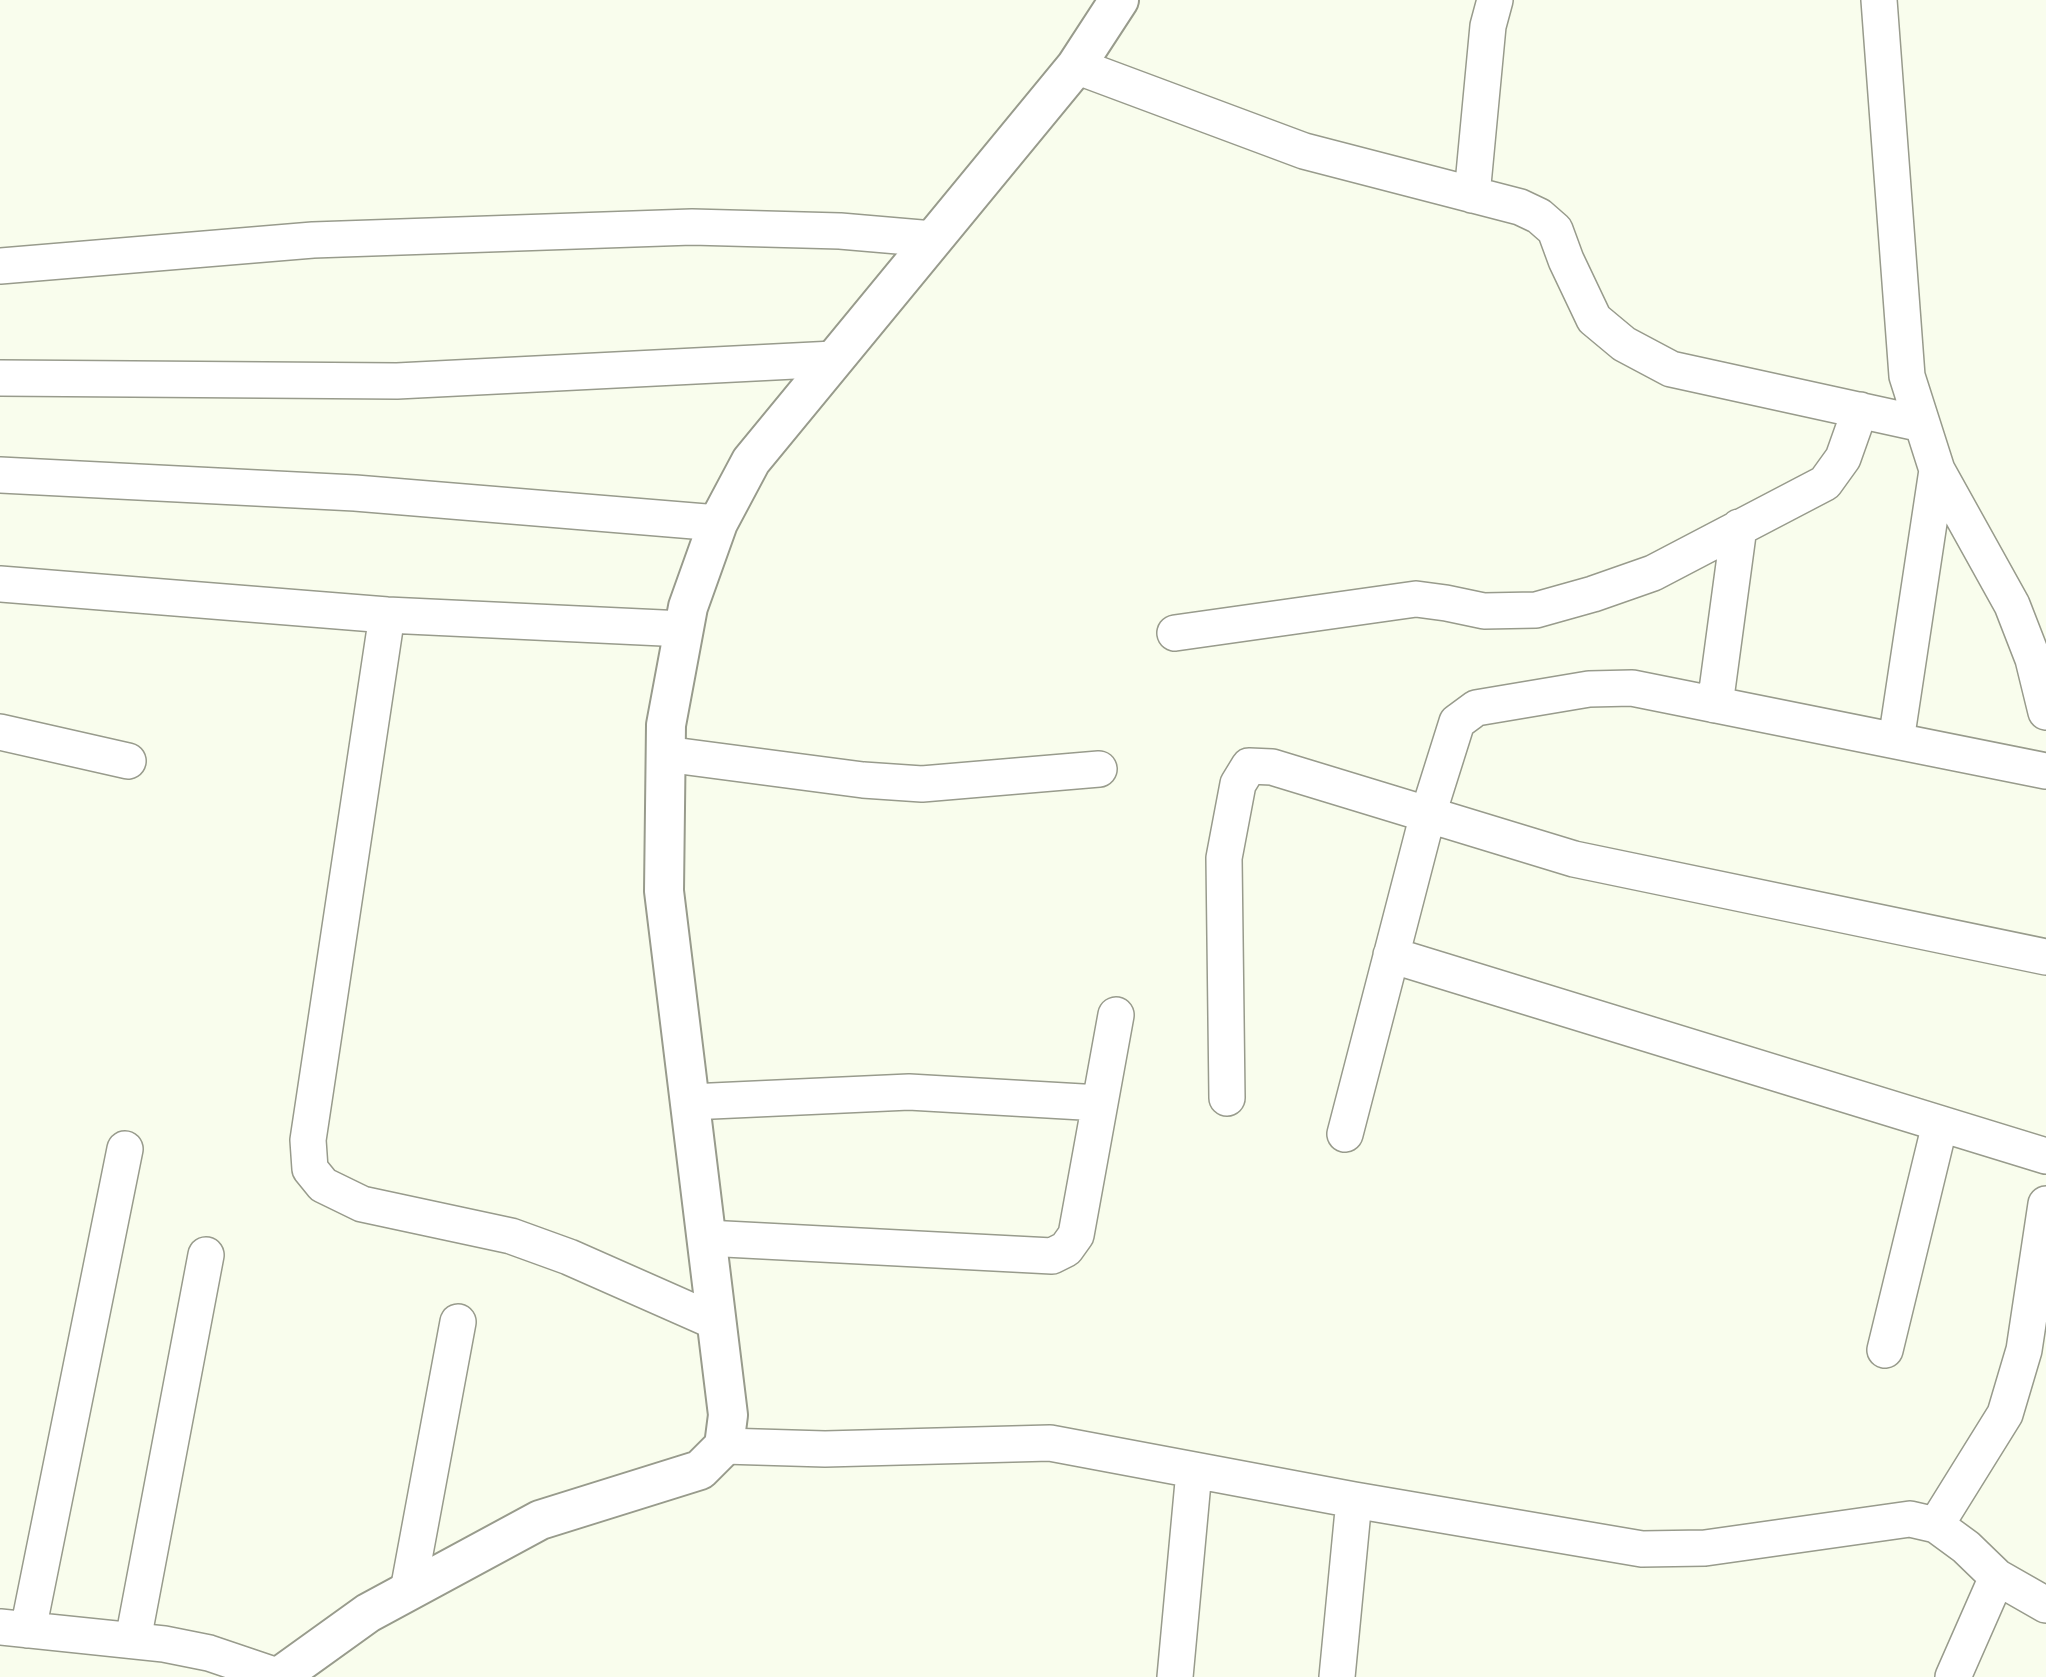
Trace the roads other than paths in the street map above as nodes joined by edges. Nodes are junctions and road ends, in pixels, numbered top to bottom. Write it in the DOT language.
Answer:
graph roads {
  1 [pos="1119,0"];
  2 [pos="1495,0"];
  3 [pos="1879,0"];
  4 [pos="1076,66"];
  5 [pos="1472,195"];
  6 [pos="933,239"];
  7 [pos="0,266"];
  8 [pos="834,359"];
  9 [pos="0,378"];
  10 [pos="1860,411"];
  11 [pos="1922,424"];
  12 [pos="1937,470"];
  13 [pos="0,475"];
  14 [pos="718,523"];
  15 [pos="1739,527"];
  16 [pos="0,584"];
  17 [pos="387,615"];
  18 [pos="684,629"];
  19 [pos="1175,633"];
  20 [pos="1715,705"];
  21 [pos="2046,712"];
  22 [pos="0,732"];
  23 [pos="1896,741"];
  24 [pos="665,754"];
  25 [pos="128,761"];
  26 [pos="1099,769"];
  27 [pos="2046,771"];
  28 [pos="1428,814"];
  29 [pos="1391,955"];
  30 [pos="2046,957"];
  31 [pos="1116,1014"];
  32 [pos="1227,1098"];
  33 [pos="690,1102"];
  34 [pos="1100,1103"];
  35 [pos="1940,1124"];
  36 [pos="1345,1134"];
  37 [pos="125,1149"];
  38 [pos="2046,1156"];
  39 [pos="2046,1204"];
  40 [pos="706,1238"];
  41 [pos="206,1255"];
  42 [pos="458,1322"];
  43 [pos="716,1322"];
  44 [pos="1885,1350"];
  45 [pos="724,1446"];
  46 [pos="1194,1471"];
  47 [pos="1354,1500"];
  48 [pos="1936,1525"];
  49 [pos="1997,1577"];
  50 [pos="408,1591"];
  51 [pos="2045,1605"];
  52 [pos="14,1629"];
  53 [pos="133,1640"];
  54 [pos="279,1677"];
  55 [pos="1175,1677"];
  56 [pos="1337,1677"];
  57 [pos="1953,1677"];
  1 -- 4 [label="street"];
  2 -- 5 [label="street"];
  3 -- 11 [label="street"];
  4 -- 5 [label="street"];
  4 -- 6 [label="street"];
  5 -- 10 [label="street"];
  6 -- 7 [label="street"];
  6 -- 8 [label="street"];
  8 -- 9 [label="street"];
  8 -- 14 [label="street"];
  10 -- 11 [label="street"];
  10 -- 15 [label="street"];
  11 -- 12 [label="street"];
  12 -- 21 [label="street"];
  12 -- 23 [label="street"];
  13 -- 14 [label="street"];
  14 -- 18 [label="street"];
  15 -- 19 [label="street"];
  15 -- 20 [label="street"];
  16 -- 17 [label="street"];
  17 -- 18 [label="street"];
  17 -- 43 [label="street"];
  18 -- 24 [label="street"];
  20 -- 23 [label="street"];
  20 -- 28 [label="street"];
  22 -- 25 [label="street"];
  23 -- 27 [label="street"];
  24 -- 26 [label="street"];
  24 -- 33 [label="street"];
  28 -- 29 [label="street"];
  28 -- 30 [label="street"];
  28 -- 32 [label="street"];
  29 -- 35 [label="street"];
  29 -- 36 [label="street"];
  31 -- 34 [label="street"];
  33 -- 34 [label="street"];
  33 -- 40 [label="street"];
  34 -- 40 [label="street"];
  35 -- 38 [label="street"];
  35 -- 44 [label="street"];
  37 -- 52 [label="street"];
  39 -- 48 [label="street"];
  40 -- 43 [label="street"];
  41 -- 53 [label="street"];
  42 -- 50 [label="street"];
  43 -- 45 [label="street"];
  45 -- 46 [label="street"];
  45 -- 50 [label="street"];
  46 -- 47 [label="street"];
  46 -- 55 [label="street"];
  47 -- 48 [label="street"];
  47 -- 56 [label="street"];
  48 -- 49 [label="street"];
  49 -- 51 [label="street"];
  49 -- 57 [label="street"];
  50 -- 54 [label="street"];
  52 -- 53 [label="street"];
  53 -- 54 [label="street"];
}
